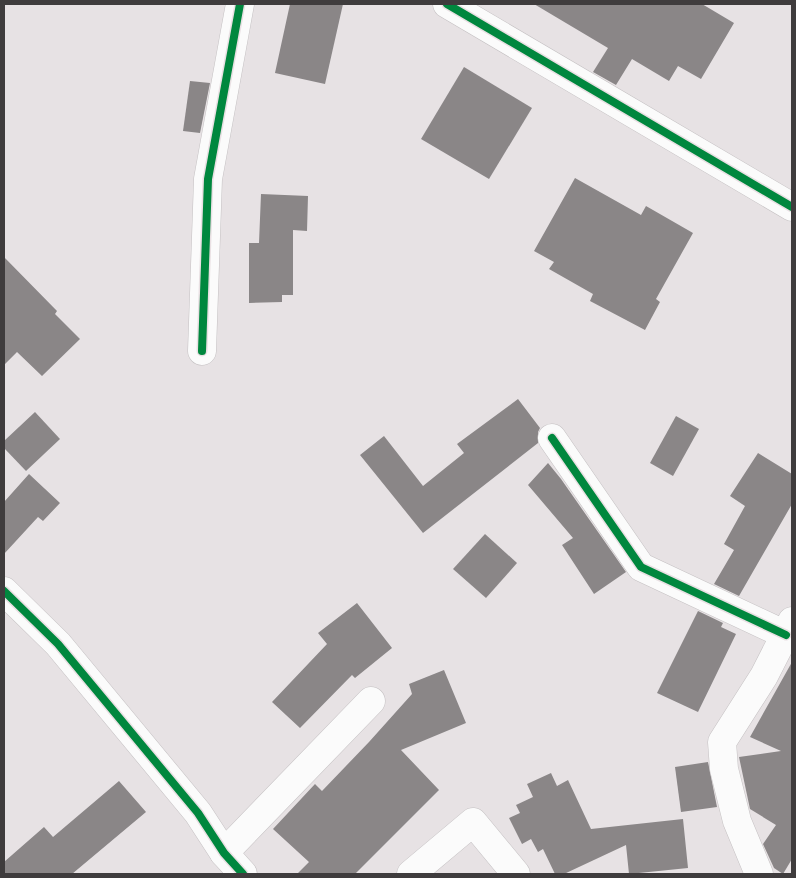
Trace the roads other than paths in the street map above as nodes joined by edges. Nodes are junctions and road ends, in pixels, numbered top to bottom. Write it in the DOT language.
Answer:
graph roads {
  1 [pos="240,4"];
  2 [pos="447,4"];
  3 [pos="792,207"];
  4 [pos="202,351"];
  5 [pos="552,438"];
  6 [pos="4,591"];
  7 [pos="789,628"];
  8 [pos="371,701"];
  9 [pos="224,853"];
  10 [pos="243,874"];
  11 [pos="411,874"];
  12 [pos="516,874"];
  13 [pos="759,874"];
  1 -- 4 [label="street"];
  2 -- 3 [label="street"];
  5 -- 7 [label="street"];
  6 -- 9 [label="street"];
  7 -- 13 [label="street"];
  8 -- 9 [label="street"];
  9 -- 10 [label="street"];
  11 -- 12 [label="street"];
}
